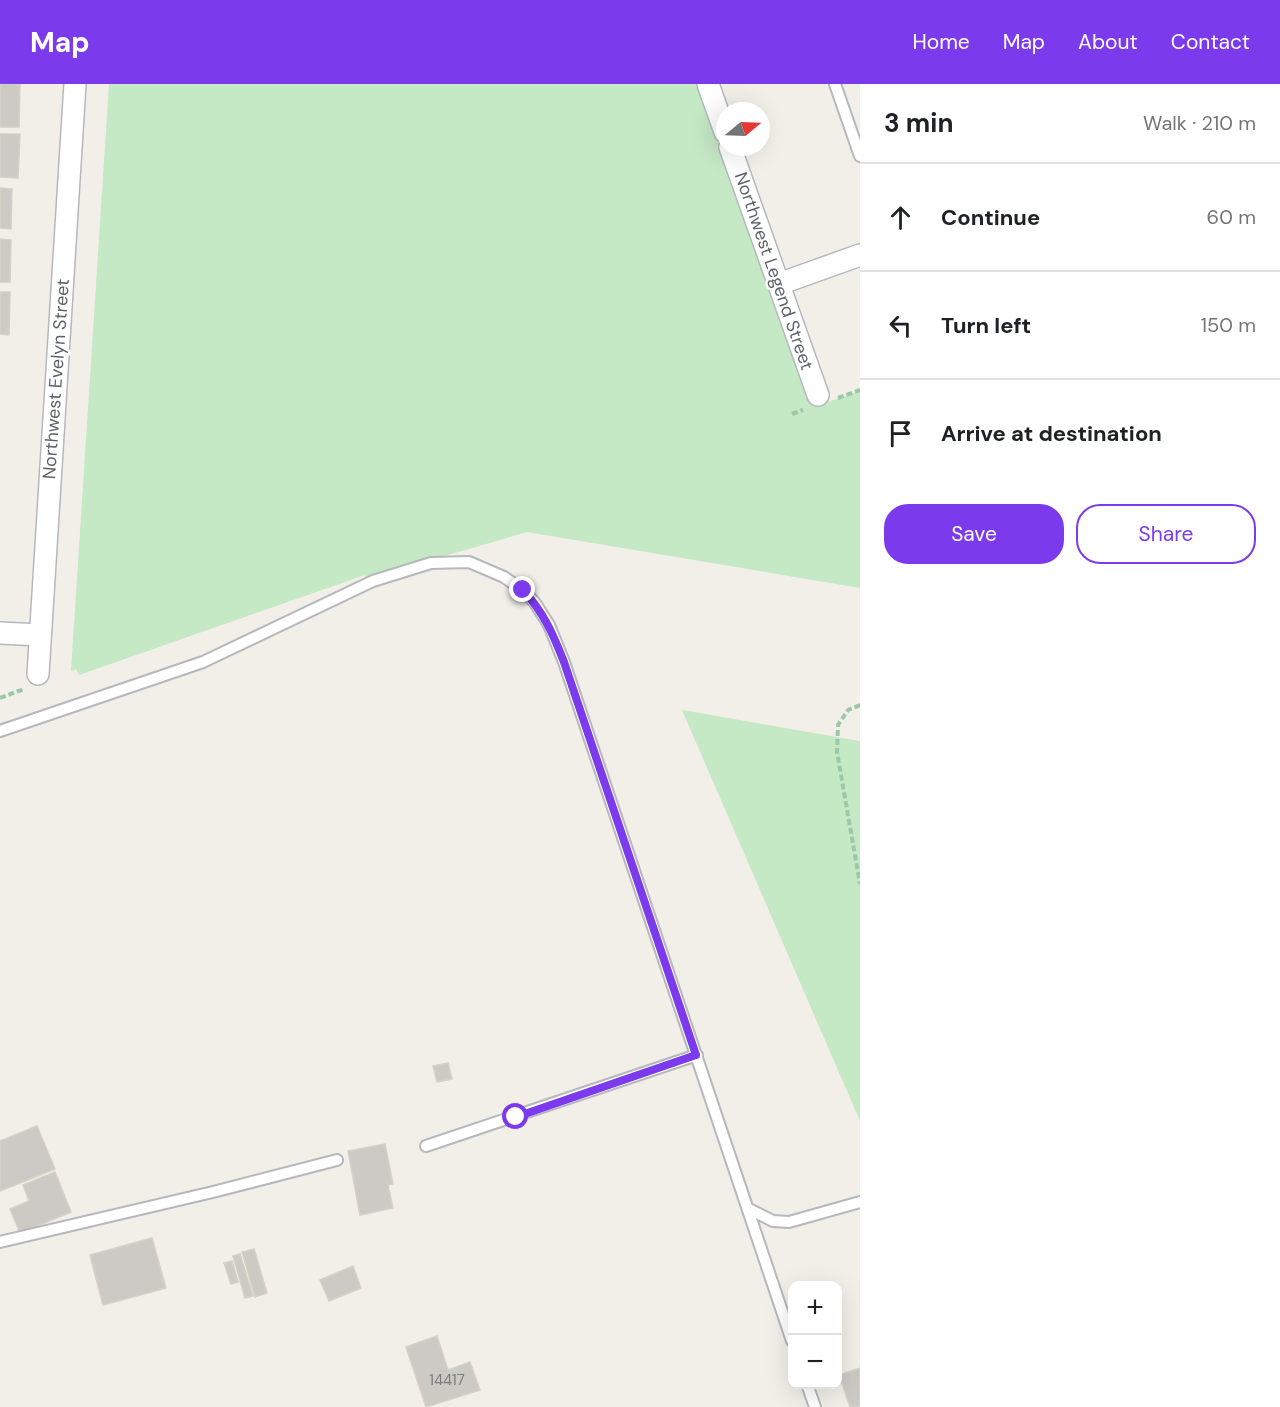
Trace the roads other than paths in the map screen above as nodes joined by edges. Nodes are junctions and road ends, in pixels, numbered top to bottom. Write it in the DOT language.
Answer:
graph roads {
  1 [pos="75,84"];
  2 [pos="708,84"];
  3 [pos="834,84"];
  4 [pos="716,107"];
  5 [pos="733,156"];
  6 [pos="860,156"];
  7 [pos="860,255"];
  8 [pos="778,284"];
  9 [pos="818,395"];
  10 [pos="0,633"];
  11 [pos="40,635"];
  12 [pos="38,674"];
  13 [pos="0,731"];
  14 [pos="696,1055"];
  15 [pos="426,1146"];
  16 [pos="337,1160"];
  17 [pos="860,1202"];
  18 [pos="749,1209"];
  19 [pos="0,1242"];
  20 [pos="790,1335"];
  21 [pos="809,1389"];
  22 [pos="815,1407"];
  1 -- 11 [label="street, Northwest Evelyn Street"];
  2 -- 4 [label="street"];
  3 -- 6 [label="lane"];
  5 -- 8 [label="street, Northwest Legend Street"];
  7 -- 8 [label="street"];
  8 -- 9 [label="street, Northwest Legend Street"];
  10 -- 11 [label="street"];
  11 -- 12 [label="street, Northwest Evelyn Street"];
  13 -- 14 [label="lane"];
  14 -- 15 [label="lane"];
  14 -- 18 [label="lane"];
  16 -- 19 [label="lane"];
  17 -- 18 [label="lane"];
  18 -- 20 [label="lane"];
  21 -- 22 [label="lane"];
}
